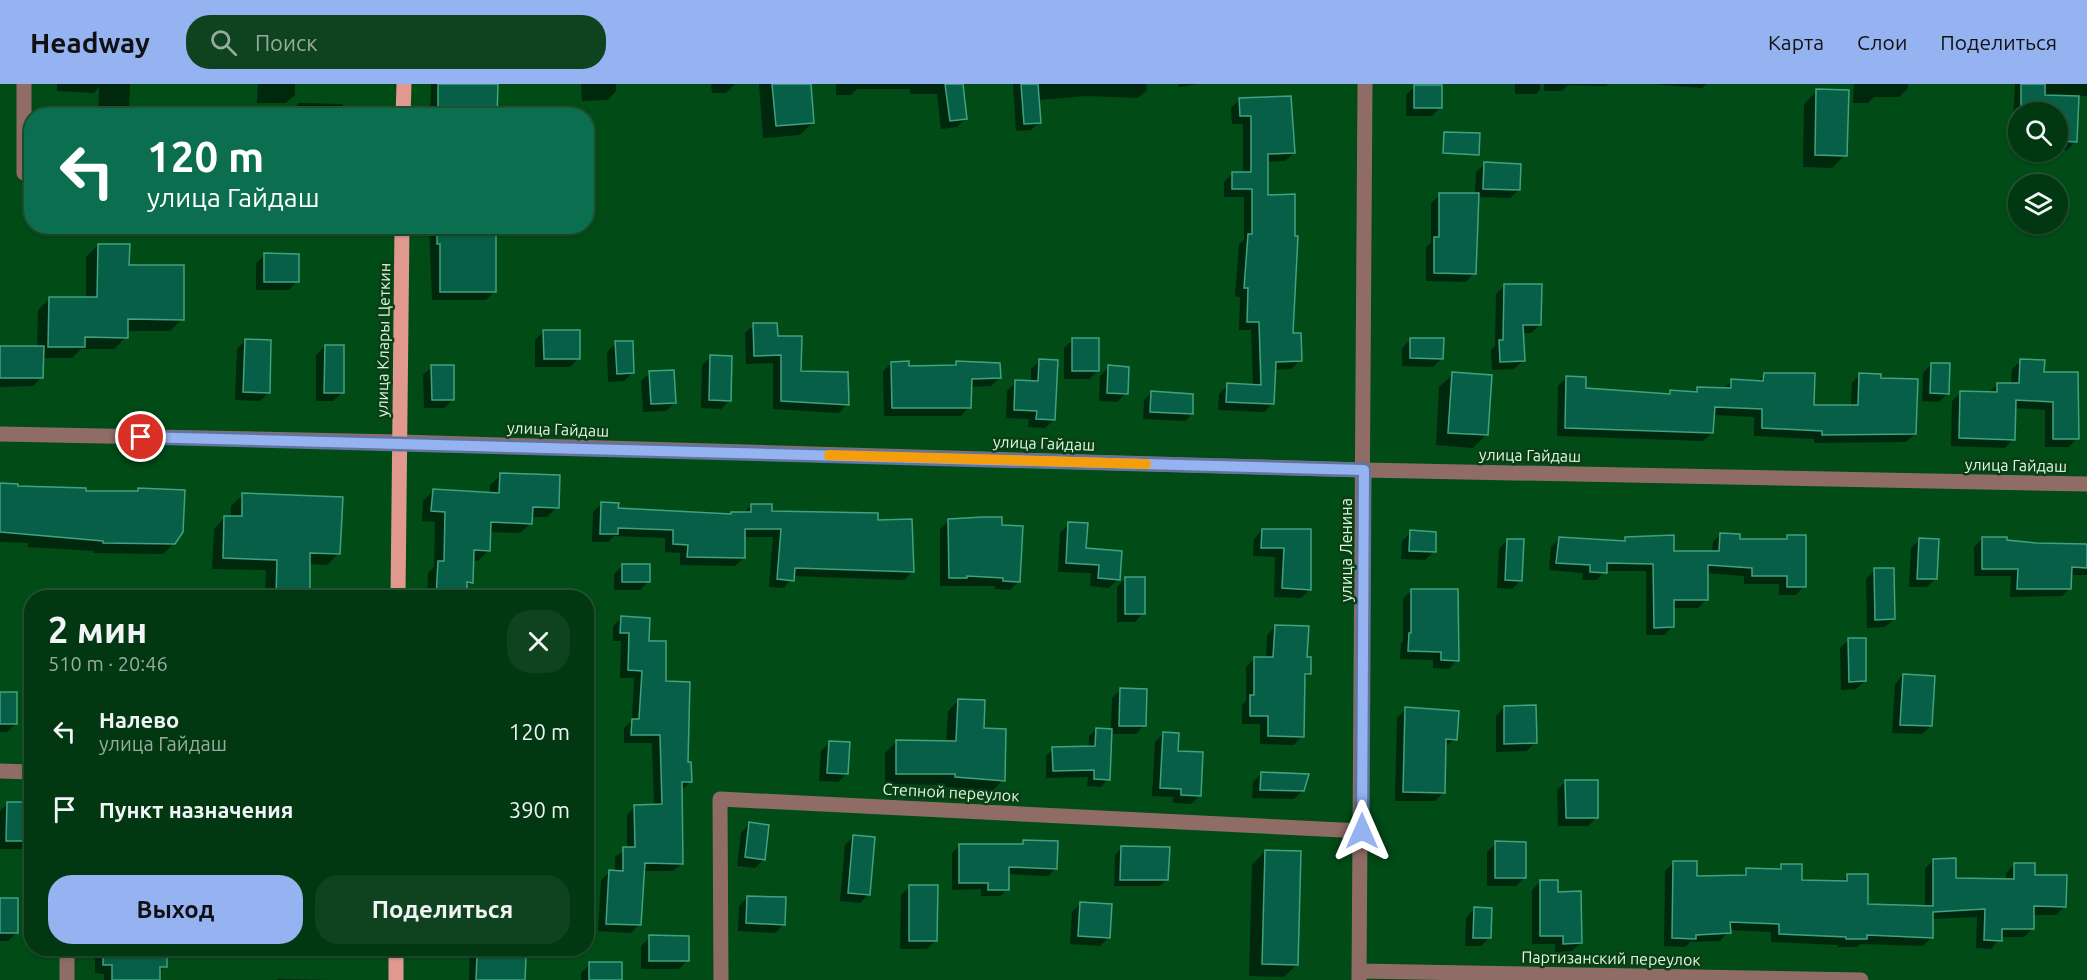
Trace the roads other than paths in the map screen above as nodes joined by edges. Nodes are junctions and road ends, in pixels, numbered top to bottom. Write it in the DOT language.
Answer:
graph roads {
  1 [pos="24,84"];
  2 [pos="404,84"];
  3 [pos="1365,84"];
  4 [pos="403,108"];
  5 [pos="24,172"];
  6 [pos="402,234"];
  7 [pos="0,434"];
  8 [pos="400,442"];
  9 [pos="1364,470"];
  10 [pos="2087,484"];
  11 [pos="398,590"];
  12 [pos="0,771"];
  13 [pos="24,772"];
  14 [pos="1362,831"];
  15 [pos="67,956"];
  16 [pos="396,956"];
  17 [pos="1359,976"];
  18 [pos="67,980"];
  19 [pos="396,980"];
  20 [pos="720,980"];
  21 [pos="1862,980"];
  1 -- 5 [label="street"];
  2 -- 4 [label="main road"];
  3 -- 9 [label="street, улица Ленина"];
  6 -- 8 [label="main road, улица Клары Цеткин"];
  7 -- 8 [label="street, улица Гайдаш"];
  8 -- 9 [label="street, улица Гайдаш"];
  8 -- 11 [label="main road, улица Клары Цеткин"];
  9 -- 10 [label="street, улица Гайдаш"];
  9 -- 14 [label="street, улица Ленина"];
  12 -- 13 [label="street"];
  14 -- 17 [label="street, улица Ленина"];
  14 -- 20 [label="street, Степной переулок"];
  15 -- 18 [label="street"];
  16 -- 19 [label="main road"];
  17 -- 21 [label="street, Партизанский переулок"];
}
